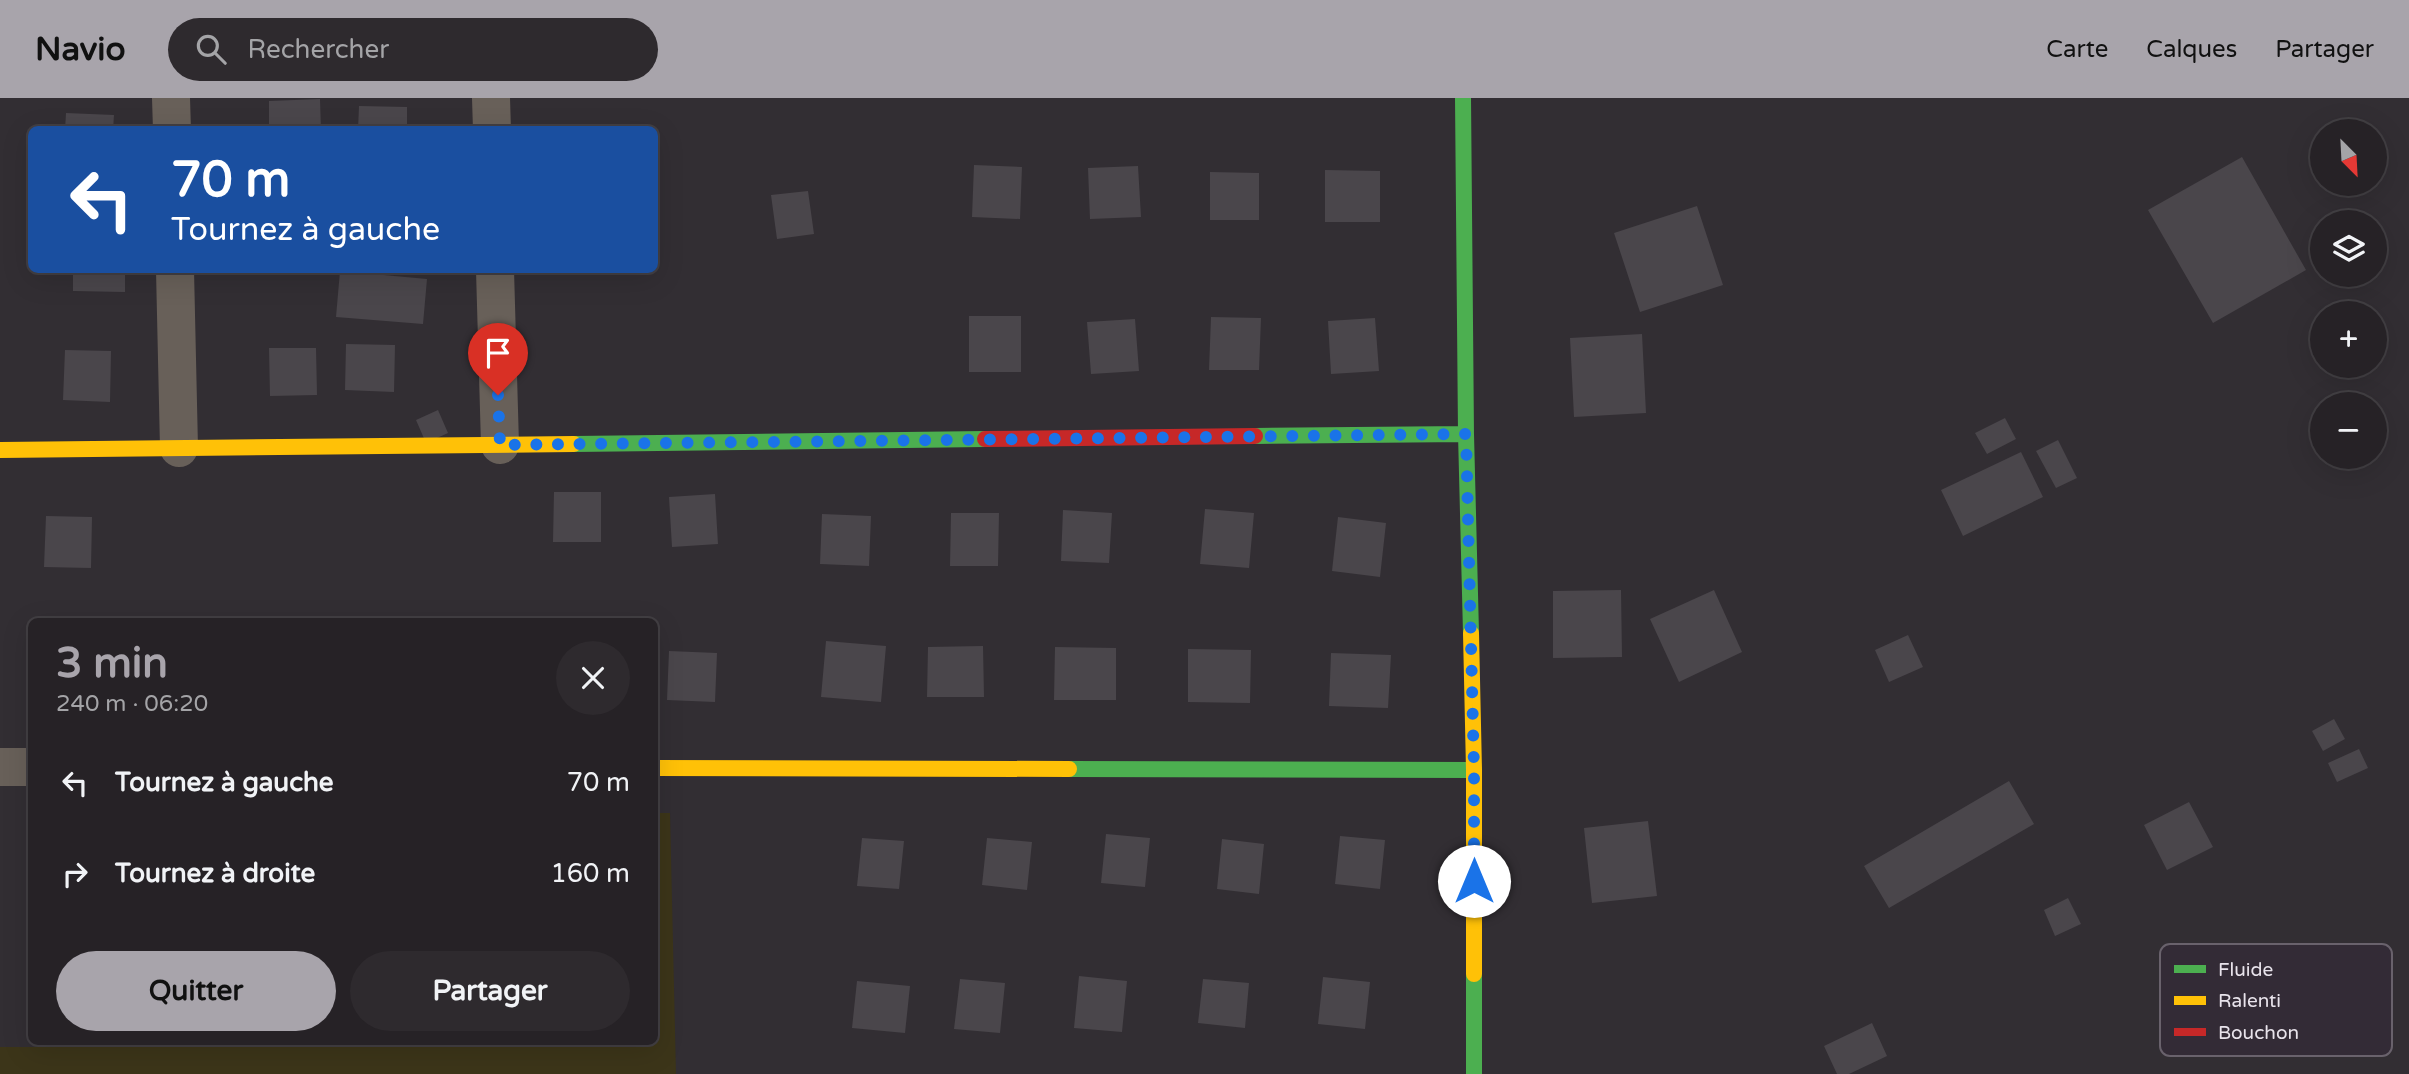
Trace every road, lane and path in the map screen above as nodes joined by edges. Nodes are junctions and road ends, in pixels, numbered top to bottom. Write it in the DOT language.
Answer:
graph roads {
  1 [pos="171,98"];
  2 [pos="491,98"];
  3 [pos="1463,98"];
  4 [pos="172,126"];
  5 [pos="492,126"];
  6 [pos="175,273"];
  7 [pos="495,273"];
  8 [pos="1466,434"];
  9 [pos="500,445"];
  10 [pos="179,448"];
  11 [pos="0,450"];
  12 [pos="0,766"];
  13 [pos="28,767"];
  14 [pos="658,768"];
  15 [pos="1474,770"];
  16 [pos="1474,1074"];
  1 -- 4 [label="street"];
  2 -- 5 [label="street"];
  3 -- 8 [label="street"];
  6 -- 10 [label="street"];
  7 -- 9 [label="street"];
  8 -- 9 [label="street"];
  8 -- 15 [label="street"];
  9 -- 10 [label="street"];
  10 -- 11 [label="street"];
  12 -- 13 [label="street"];
  14 -- 15 [label="street"];
  15 -- 16 [label="street"];
}
